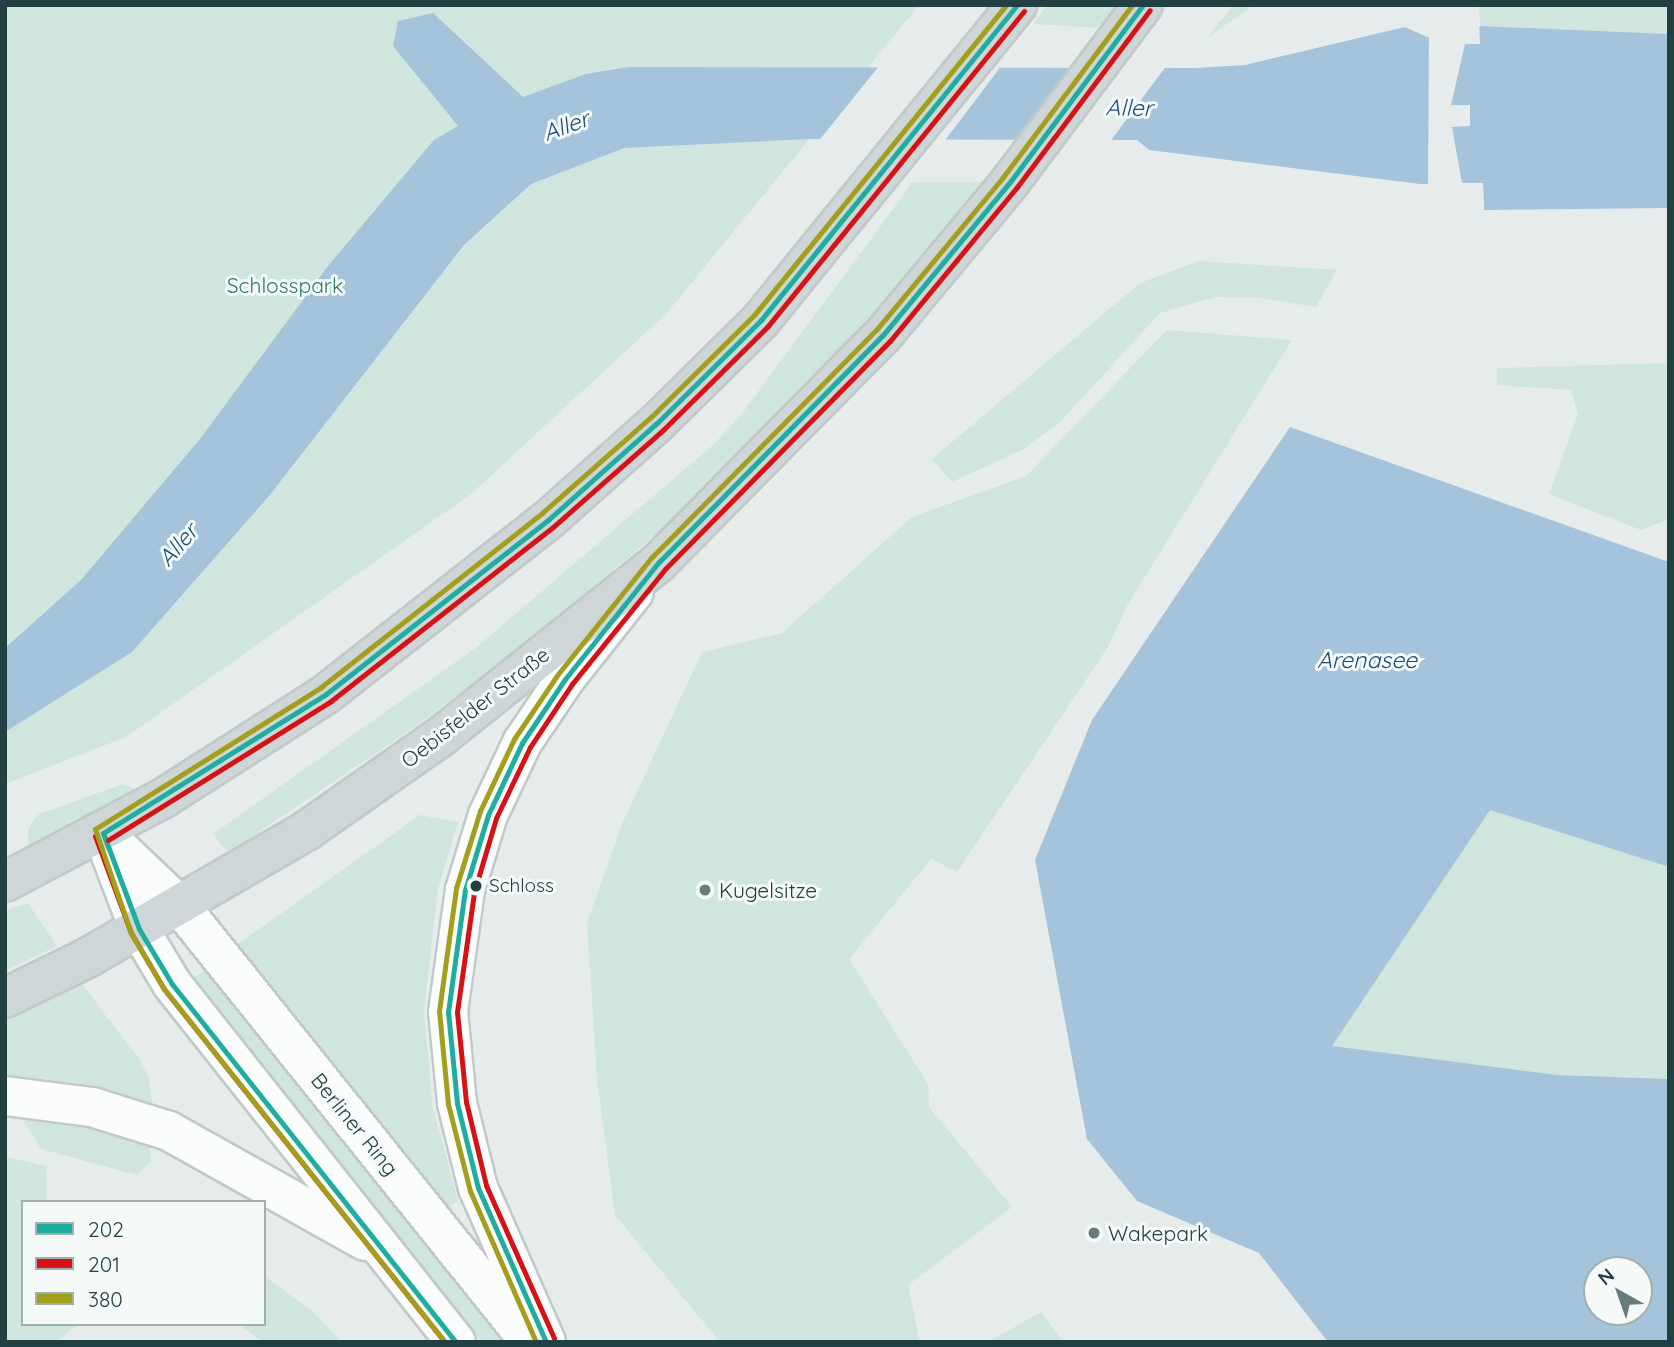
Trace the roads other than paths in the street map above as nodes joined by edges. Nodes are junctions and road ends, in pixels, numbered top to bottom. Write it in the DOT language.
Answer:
graph roads {
  1 [pos="1011,15"];
  2 [pos="1135,16"];
  3 [pos="658,563"];
  4 [pos="103,833"];
  5 [pos="5,882"];
  6 [pos="180,906"];
  7 [pos="139,929"];
  8 [pos="5,998"];
  9 [pos="5,1096"];
  10 [pos="383,1251"];
  11 [pos="456,1342"];
  12 [pos="530,1342"];
  13 [pos="546,1342"];
  1 -- 4 [label="main road"];
  2 -- 3 [label="main road, Oebisfelder Straße"];
  3 -- 6 [label="main road, Oebisfelder Straße"];
  3 -- 13 [label="main road"];
  4 -- 5 [label="main road"];
  4 -- 6 [label="main road, Berliner Ring"];
  4 -- 7 [label="main road"];
  6 -- 7 [label="main road, Oebisfelder Straße"];
  6 -- 12 [label="main road, Berliner Ring"];
  7 -- 8 [label="main road, Oebisfelder Straße"];
  7 -- 10 [label="main road"];
  9 -- 10 [label="main road"];
  10 -- 11 [label="main road"];
}
